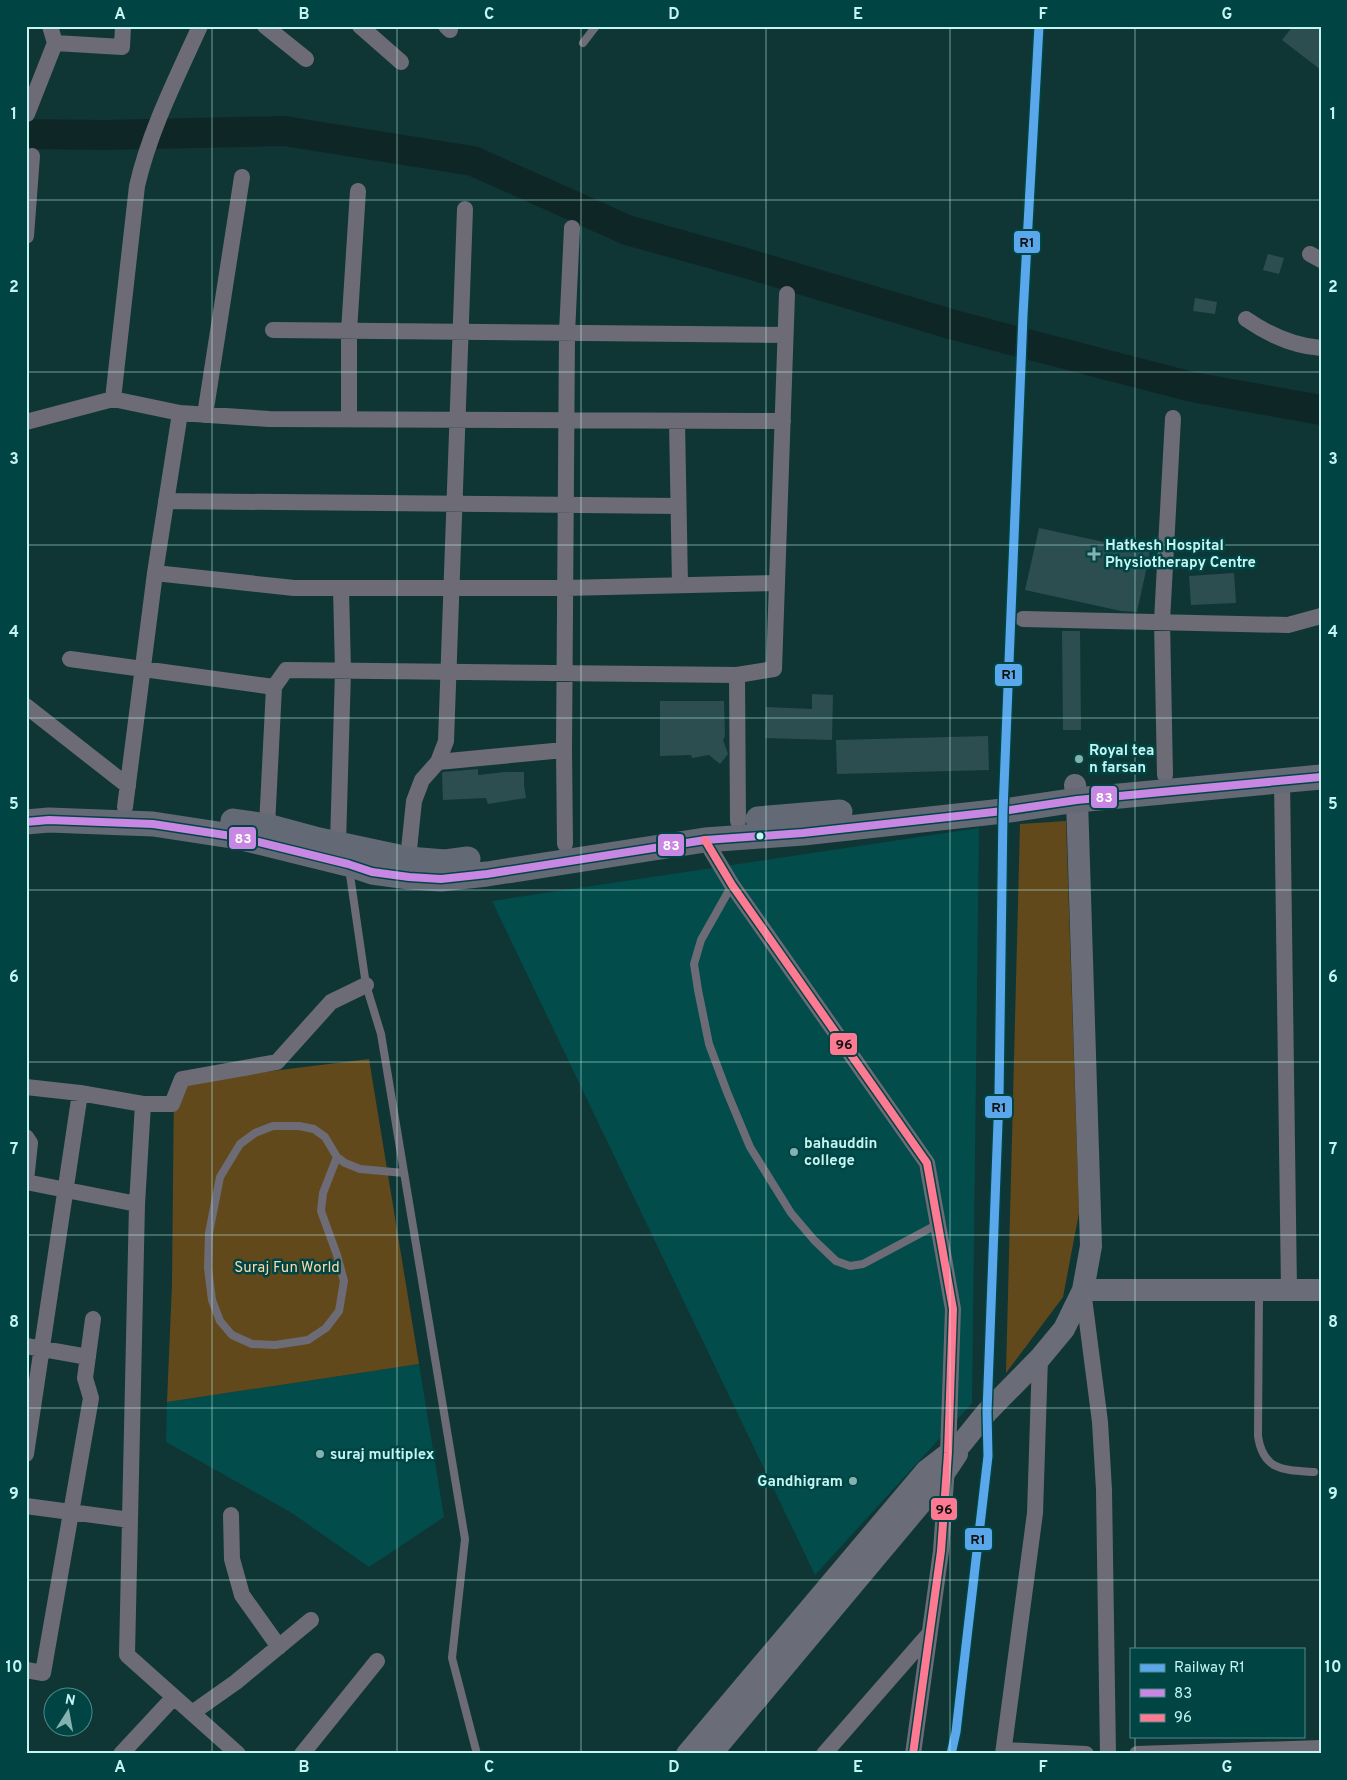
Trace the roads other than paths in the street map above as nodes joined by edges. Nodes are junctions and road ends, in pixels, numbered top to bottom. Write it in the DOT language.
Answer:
graph roads {
  1 [pos="50,26"];
  2 [pos="123,26"];
  3 [pos="200,26"];
  4 [pos="265,26"];
  5 [pos="360,26"];
  6 [pos="596,26"];
  7 [pos="55,43"];
  8 [pos="583,43"];
  9 [pos="306,59"];
  10 [pos="401,62"];
  11 [pos="27,114"];
  12 [pos="32,156"];
  13 [pos="242,177"];
  14 [pos="358,191"];
  15 [pos="465,209"];
  16 [pos="572,228"];
  17 [pos="26,236"];
  18 [pos="787,294"];
  19 [pos="1246,319"];
  20 [pos="273,330"];
  21 [pos="349,331"];
  22 [pos="462,332"];
  23 [pos="567,333"];
  24 [pos="786,335"];
  25 [pos="1321,348"];
  26 [pos="113,399"];
  27 [pos="180,413"];
  28 [pos="205,415"];
  29 [pos="1173,418"];
  30 [pos="349,420"];
  31 [pos="458,420"];
  32 [pos="566,421"];
  33 [pos="677,421"];
  34 [pos="783,421"];
  35 [pos="26,422"];
  36 [pos="166,501"];
  37 [pos="455,504"];
  38 [pos="565,505"];
  39 [pos="678,506"];
  40 [pos="155,573"];
  41 [pos="777,583"];
  42 [pos="680,585"];
  43 [pos="341,588"];
  44 [pos="452,588"];
  45 [pos="565,588"];
  46 [pos="1321,616"];
  47 [pos="1023,618"];
  48 [pos="1162,621"];
  49 [pos="70,659"];
  50 [pos="144,669"];
  51 [pos="343,671"];
  52 [pos="448,672"];
  53 [pos="564,673"];
  54 [pos="737,675"];
  55 [pos="274,687"];
  56 [pos="26,706"];
  57 [pos="564,750"];
  58 [pos="1321,761"];
  59 [pos="438,762"];
  60 [pos="1165,775"];
  61 [pos="1321,778"];
  62 [pos="1282,780"];
  63 [pos="1076,792"];
  64 [pos="126,796"];
  65 [pos="26,808"];
  66 [pos="738,821"];
  67 [pos="26,822"];
  68 [pos="268,826"];
  69 [pos="705,840"];
  70 [pos="565,844"];
  71 [pos="343,854"];
  72 [pos="408,858"];
  73 [pos="732,885"];
  74 [pos="366,985"];
  75 [pos="26,1087"];
  76 [pos="80,1092"];
  77 [pos="142,1104"];
  78 [pos="26,1137"];
  79 [pos="337,1157"];
  80 [pos="404,1173"];
  81 [pos="26,1182"];
  82 [pos="66,1190"];
  83 [pos="138,1204"];
  84 [pos="938,1224"];
  85 [pos="1083,1290"];
  86 [pos="1259,1290"];
  87 [pos="1290,1290"];
  88 [pos="1321,1290"];
  89 [pos="93,1319"];
  90 [pos="34,1348"];
  91 [pos="88,1357"];
  92 [pos="1040,1358"];
  93 [pos="26,1454"];
  94 [pos="951,1457"];
  95 [pos="1314,1472"];
  96 [pos="26,1506"];
  97 [pos="71,1512"];
  98 [pos="231,1515"];
  99 [pos="130,1520"];
  100 [pos="311,1620"];
  101 [pos="930,1634"];
  102 [pos="279,1647"];
  103 [pos="377,1661"];
  104 [pos="26,1670"];
  105 [pos="174,1697"];
  106 [pos="192,1713"];
  107 [pos="1321,1748"];
  108 [pos="1004,1752"];
  109 [pos="121,1754"];
  110 [pos="238,1754"];
  111 [pos="302,1754"];
  112 [pos="477,1754"];
  113 [pos="687,1754"];
  114 [pos="711,1754"];
  115 [pos="824,1754"];
  116 [pos="913,1754"];
  117 [pos="1086,1754"];
  118 [pos="1108,1754"];
  119 [pos="1137,1754"];
  1 -- 7 [label="street"];
  2 -- 7 [label="street"];
  3 -- 26 [label="street"];
  4 -- 9 [label="street"];
  5 -- 10 [label="street"];
  6 -- 8 [label="lane"];
  7 -- 11 [label="street"];
  12 -- 17 [label="street"];
  13 -- 28 [label="street"];
  14 -- 21 [label="street"];
  15 -- 22 [label="street"];
  16 -- 23 [label="street"];
  18 -- 24 [label="street"];
  19 -- 25 [label="street"];
  20 -- 21 [label="street"];
  21 -- 22 [label="street"];
  21 -- 30 [label="street"];
  22 -- 23 [label="street"];
  22 -- 31 [label="street"];
  23 -- 24 [label="street"];
  23 -- 32 [label="street"];
  24 -- 34 [label="street"];
  26 -- 27 [label="street"];
  26 -- 35 [label="street"];
  27 -- 28 [label="street"];
  27 -- 36 [label="street"];
  28 -- 30 [label="street"];
  29 -- 48 [label="street"];
  30 -- 31 [label="street"];
  31 -- 32 [label="street"];
  31 -- 37 [label="street"];
  32 -- 33 [label="street"];
  32 -- 38 [label="street"];
  33 -- 34 [label="street"];
  33 -- 39 [label="street"];
  34 -- 41 [label="street"];
  36 -- 37 [label="street"];
  36 -- 40 [label="street"];
  37 -- 38 [label="street"];
  37 -- 44 [label="street"];
  38 -- 39 [label="street"];
  38 -- 45 [label="street"];
  39 -- 42 [label="street"];
  40 -- 43 [label="street"];
  40 -- 50 [label="street"];
  41 -- 42 [label="street"];
  41 -- 54 [label="street"];
  42 -- 45 [label="street"];
  43 -- 44 [label="street"];
  43 -- 51 [label="street"];
  44 -- 45 [label="street"];
  44 -- 52 [label="street"];
  45 -- 53 [label="street"];
  46 -- 48 [label="street"];
  47 -- 48 [label="street"];
  48 -- 60 [label="street"];
  49 -- 50 [label="street"];
  50 -- 55 [label="street"];
  50 -- 64 [label="street"];
  51 -- 52 [label="street"];
  51 -- 55 [label="street"];
  51 -- 71 [label="street"];
  52 -- 53 [label="street"];
  52 -- 59 [label="street"];
  53 -- 54 [label="street"];
  53 -- 57 [label="street"];
  54 -- 66 [label="street"];
  55 -- 68 [label="street"];
  56 -- 64 [label="street"];
  57 -- 59 [label="street"];
  57 -- 70 [label="street"];
  58 -- 60 [label="main road"];
  59 -- 72 [label="street"];
  60 -- 63 [label="main road"];
  61 -- 62 [label="main road"];
  62 -- 63 [label="main road"];
  62 -- 87 [label="street"];
  63 -- 66 [label="main road"];
  63 -- 69 [label="main road"];
  63 -- 85 [label="main road"];
  64 -- 65 [label="main road"];
  64 -- 68 [label="main road"];
  66 -- 70 [label="main road"];
  67 -- 71 [label="main road"];
  68 -- 71 [label="main road"];
  69 -- 71 [label="main road"];
  69 -- 73 [label="street"];
  70 -- 72 [label="main road"];
  71 -- 72 [label="main road"];
  71 -- 74 [label="lane"];
  73 -- 84 [label="street"];
  73 -- 84 [label="lane"];
  74 -- 77 [label="street"];
  74 -- 80 [label="lane"];
  75 -- 76 [label="street"];
  76 -- 77 [label="street"];
  76 -- 82 [label="street"];
  77 -- 83 [label="street"];
  78 -- 81 [label="street"];
  79 -- 79 [label="lane"];
  79 -- 80 [label="lane"];
  80 -- 112 [label="lane"];
  81 -- 82 [label="street"];
  82 -- 83 [label="street"];
  82 -- 90 [label="street"];
  83 -- 99 [label="street"];
  84 -- 94 [label="street"];
  85 -- 86 [label="main road"];
  85 -- 92 [label="main road"];
  85 -- 118 [label="street"];
  86 -- 87 [label="main road"];
  86 -- 95 [label="lane"];
  87 -- 88 [label="main road"];
  89 -- 91 [label="street"];
  90 -- 91 [label="street"];
  90 -- 93 [label="street"];
  91 -- 97 [label="street"];
  92 -- 94 [label="main road"];
  92 -- 108 [label="street"];
  94 -- 101 [label="street"];
  94 -- 113 [label="main road"];
  94 -- 114 [label="main road"];
  96 -- 97 [label="street"];
  97 -- 99 [label="street"];
  97 -- 104 [label="street"];
  98 -- 102 [label="street"];
  99 -- 105 [label="street"];
  100 -- 102 [label="street"];
  101 -- 115 [label="street"];
  101 -- 116 [label="street"];
  102 -- 106 [label="street"];
  103 -- 111 [label="street"];
  105 -- 106 [label="street"];
  105 -- 109 [label="street"];
  106 -- 110 [label="street"];
  107 -- 119 [label="street"];
  108 -- 117 [label="street"];
}
